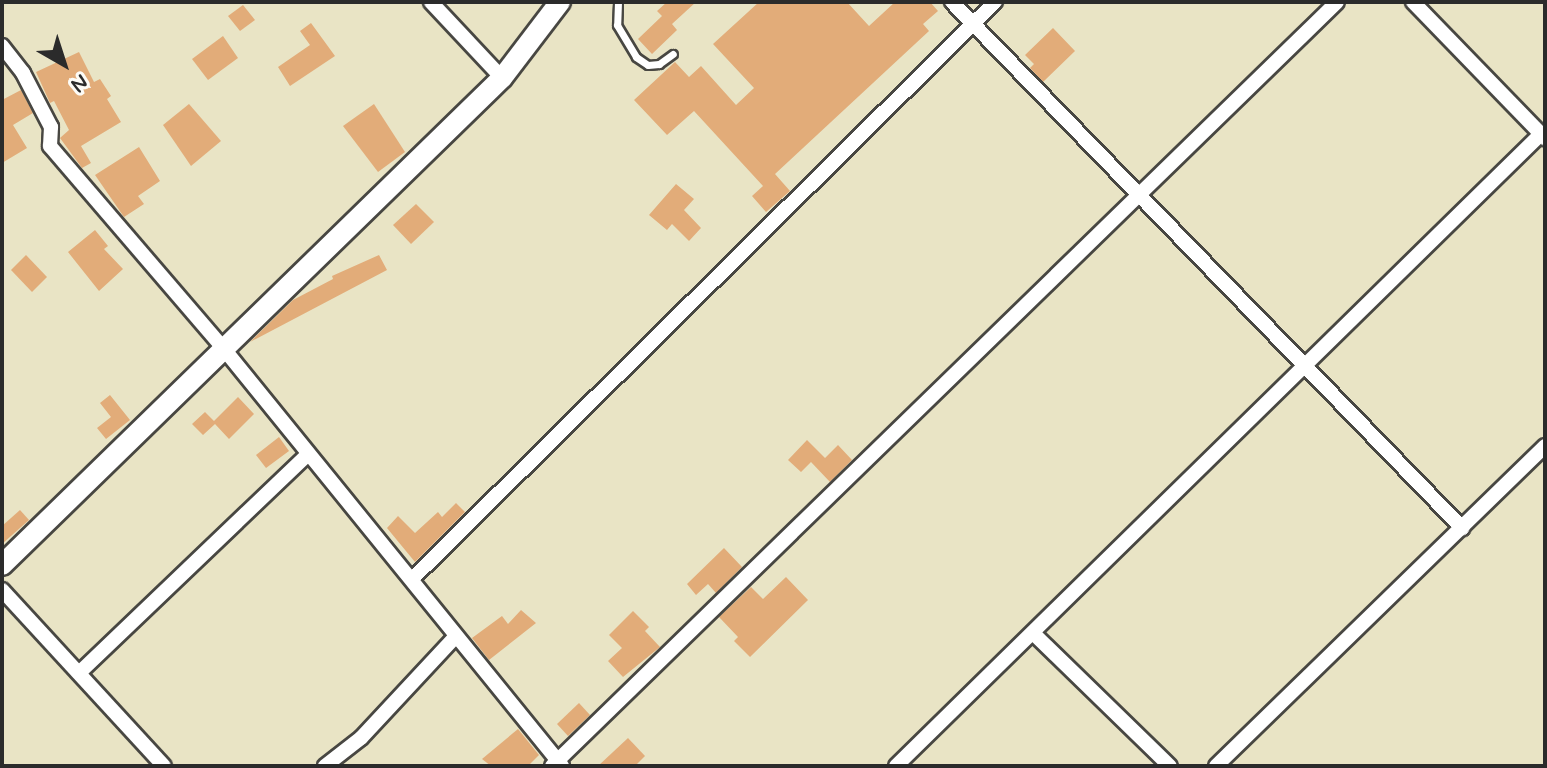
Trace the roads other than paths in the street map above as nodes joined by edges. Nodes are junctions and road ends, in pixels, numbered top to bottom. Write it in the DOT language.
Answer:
graph roads {
  1 [pos="431,2"];
  2 [pos="560,2"];
  3 [pos="618,2"];
  4 [pos="952,2"];
  5 [pos="995,2"];
  6 [pos="1337,2"];
  7 [pos="1413,2"];
  8 [pos="972,23"];
  9 [pos="2,46"];
  10 [pos="673,54"];
  11 [pos="502,78"];
  12 [pos="1543,136"];
  13 [pos="1140,196"];
  14 [pos="224,349"];
  15 [pos="1305,365"];
  16 [pos="1545,446"];
  17 [pos="308,454"];
  18 [pos="1462,528"];
  19 [pos="2,565"];
  20 [pos="412,579"];
  21 [pos="2,590"];
  22 [pos="1033,633"];
  23 [pos="456,636"];
  24 [pos="79,673"];
  25 [pos="557,765"];
  26 [pos="164,766"];
  27 [pos="325,766"];
  28 [pos="896,766"];
  29 [pos="1170,766"];
  30 [pos="1216,766"];
  1 -- 11 [label="street"];
  2 -- 11 [label="street"];
  3 -- 10 [label="lane"];
  4 -- 8 [label="street"];
  5 -- 8 [label="street"];
  6 -- 13 [label="street"];
  7 -- 12 [label="street"];
  8 -- 13 [label="street"];
  8 -- 20 [label="street"];
  9 -- 14 [label="street"];
  11 -- 14 [label="street"];
  12 -- 15 [label="street"];
  13 -- 15 [label="street"];
  13 -- 25 [label="street"];
  14 -- 17 [label="street"];
  14 -- 19 [label="street"];
  15 -- 18 [label="street"];
  15 -- 22 [label="street"];
  16 -- 18 [label="street"];
  17 -- 20 [label="street"];
  17 -- 24 [label="street"];
  18 -- 30 [label="street"];
  20 -- 23 [label="street"];
  21 -- 24 [label="street"];
  22 -- 28 [label="street"];
  22 -- 29 [label="street"];
  23 -- 25 [label="street"];
  23 -- 27 [label="street"];
  24 -- 26 [label="street"];
}
